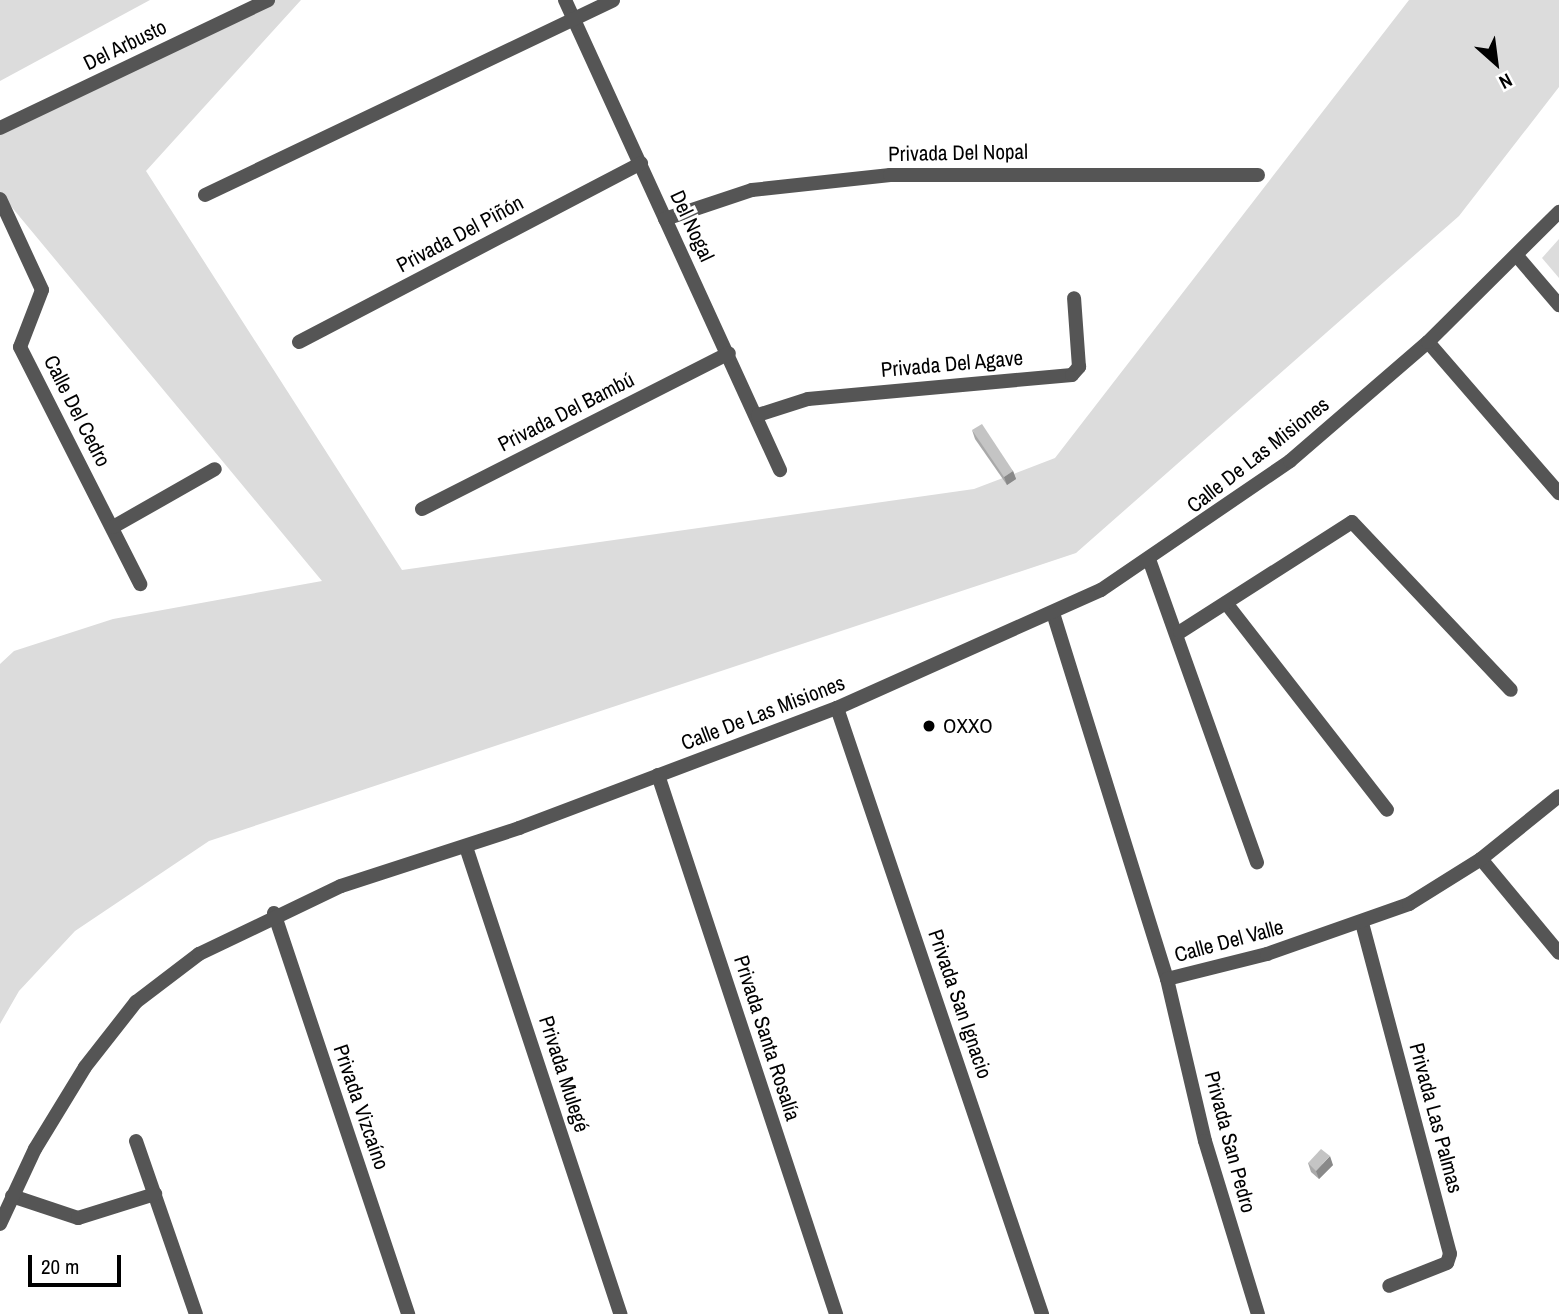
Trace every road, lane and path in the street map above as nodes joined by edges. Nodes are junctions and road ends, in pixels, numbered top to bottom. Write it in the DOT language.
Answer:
graph roads {
  1 [pos="268,0"];
  2 [pos="565,0"];
  3 [pos="613,0"];
  4 [pos="574,17"];
  5 [pos="0,128"];
  6 [pos="641,163"];
  7 [pos="1258,175"];
  8 [pos="205,195"];
  9 [pos="0,199"];
  10 [pos="1559,212"];
  11 [pos="665,219"];
  12 [pos="1517,256"];
  13 [pos="1074,298"];
  14 [pos="1559,305"];
  15 [pos="299,342"];
  16 [pos="1428,342"];
  17 [pos="729,353"];
  18 [pos="758,415"];
  19 [pos="215,469"];
  20 [pos="780,470"];
  21 [pos="1559,493"];
  22 [pos="422,509"];
  23 [pos="113,527"];
  24 [pos="1150,562"];
  25 [pos="140,584"];
  26 [pos="1226,603"];
  27 [pos="1053,613"];
  28 [pos="1180,632"];
  29 [pos="1511,690"];
  30 [pos="837,708"];
  31 [pos="658,775"];
  32 [pos="1559,796"];
  33 [pos="1387,810"];
  34 [pos="466,846"];
  35 [pos="1481,859"];
  36 [pos="1257,862"];
  37 [pos="274,913"];
  38 [pos="1362,923"];
  39 [pos="1559,953"];
  40 [pos="1167,979"];
  41 [pos="136,1141"];
  42 [pos="155,1194"];
  43 [pos="12,1196"];
  44 [pos="0,1224"];
  45 [pos="1389,1286"];
  46 [pos="196,1314"];
  47 [pos="408,1314"];
  48 [pos="620,1314"];
  49 [pos="836,1314"];
  50 [pos="1042,1314"];
  51 [pos="1258,1314"];
  1 -- 5 [label="street, Del Arbusto"];
  2 -- 4 [label="street, Del Nogal"];
  3 -- 4 [label="street"];
  4 -- 6 [label="street, Del Nogal"];
  4 -- 8 [label="street"];
  6 -- 11 [label="street, Del Nogal"];
  6 -- 15 [label="street, Privada Del Piñón"];
  7 -- 11 [label="street, Privada Del Nopal"];
  9 -- 23 [label="street, Calle Del Cedro"];
  10 -- 12 [label="street, Calle De Las Misiones"];
  11 -- 17 [label="street, Del Nogal"];
  12 -- 14 [label="street"];
  12 -- 16 [label="street, Calle De Las Misiones"];
  13 -- 18 [label="street, Privada Del Agave"];
  16 -- 21 [label="street"];
  16 -- 24 [label="street, Calle De Las Misiones"];
  17 -- 18 [label="street, Del Nogal"];
  17 -- 22 [label="street, Privada Del Bambú"];
  18 -- 20 [label="street, Del Nogal"];
  19 -- 23 [label="street"];
  23 -- 25 [label="street, Calle Del Cedro"];
  24 -- 27 [label="street, Calle De Las Misiones"];
  24 -- 28 [label="street"];
  26 -- 28 [label="street"];
  26 -- 29 [label="street"];
  26 -- 33 [label="street"];
  27 -- 30 [label="street, Calle De Las Misiones"];
  27 -- 40 [label="street, Calle Del Valle"];
  28 -- 36 [label="street"];
  30 -- 31 [label="street, Calle De Las Misiones"];
  30 -- 50 [label="street, Privada San Ignacio"];
  31 -- 34 [label="street, Calle De Las Misiones"];
  31 -- 49 [label="street, Privada Santa Rosalía"];
  32 -- 35 [label="street, Calle Del Valle"];
  34 -- 37 [label="street, Calle De Las Misiones"];
  34 -- 48 [label="street, Privada Mulegé"];
  35 -- 38 [label="street, Calle Del Valle"];
  35 -- 39 [label="street"];
  37 -- 43 [label="street, Calle De Las Misiones"];
  37 -- 47 [label="street, Privada Vizcaíno"];
  38 -- 40 [label="street, Calle Del Valle"];
  38 -- 45 [label="street, Privada Las Palmas"];
  40 -- 51 [label="street, Privada San Pedro"];
  41 -- 42 [label="street"];
  42 -- 43 [label="street"];
  42 -- 46 [label="street"];
  43 -- 44 [label="street, Calle De Las Misiones"];
}
